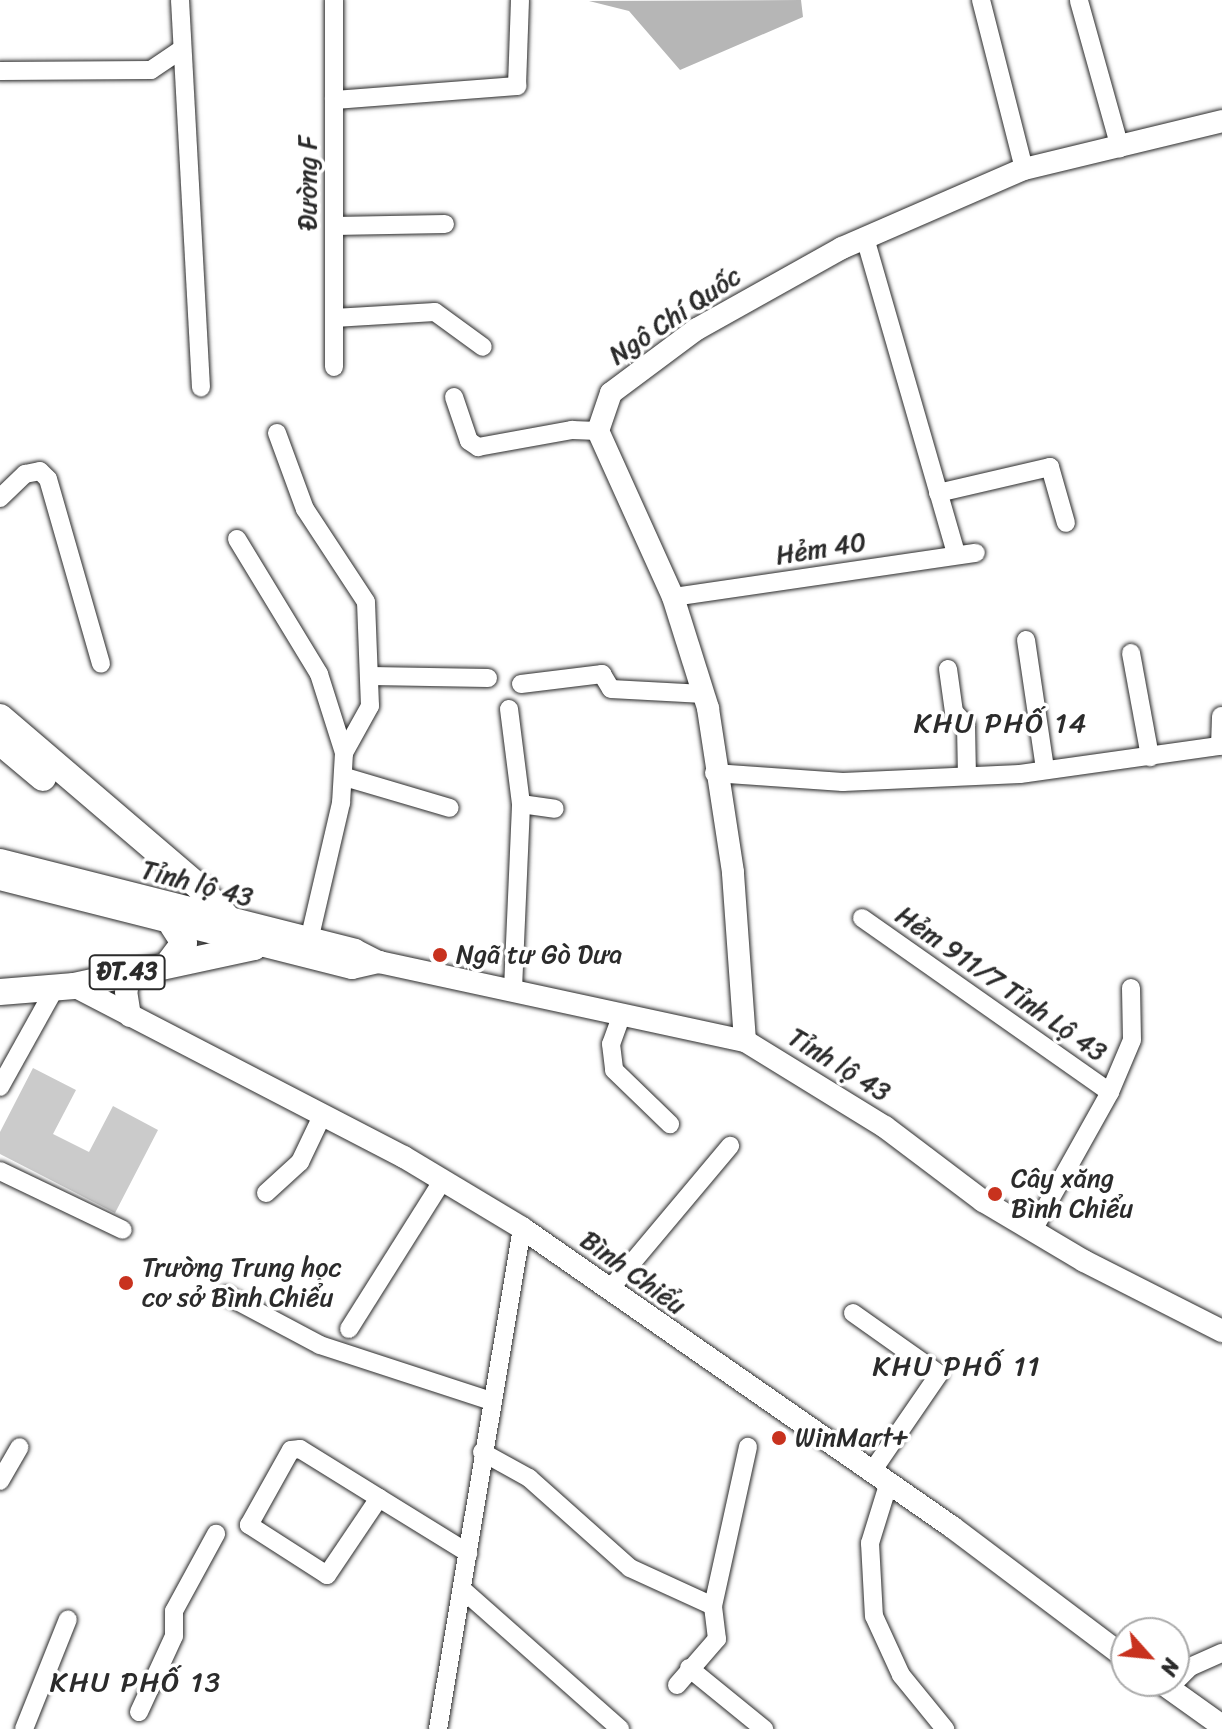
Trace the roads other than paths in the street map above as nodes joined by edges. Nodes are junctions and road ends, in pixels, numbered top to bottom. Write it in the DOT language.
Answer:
graph roads {
  1 [pos="180,0"];
  2 [pos="334,0"];
  3 [pos="520,0"];
  4 [pos="981,0"];
  5 [pos="1079,1"];
  6 [pos="182,49"];
  7 [pos="0,71"];
  8 [pos="334,100"];
  9 [pos="1222,121"];
  10 [pos="1120,148"];
  11 [pos="1024,169"];
  12 [pos="445,224"];
  13 [pos="334,226"];
  14 [pos="865,238"];
  15 [pos="334,318"];
  16 [pos="483,347"];
  17 [pos="334,367"];
  18 [pos="201,387"];
  19 [pos="454,397"];
  20 [pos="598,431"];
  21 [pos="277,433"];
  22 [pos="938,493"];
  23 [pos="0,498"];
  24 [pos="1066,523"];
  25 [pos="237,539"];
  26 [pos="956,553"];
  27 [pos="976,553"];
  28 [pos="673,597"];
  29 [pos="1026,640"];
  30 [pos="1131,653"];
  31 [pos="101,664"];
  32 [pos="948,669"];
  33 [pos="371,676"];
  34 [pos="488,678"];
  35 [pos="521,684"];
  36 [pos="704,694"];
  37 [pos="509,709"];
  38 [pos="1221,716"];
  39 [pos="0,717"];
  40 [pos="0,742"];
  41 [pos="1221,746"];
  42 [pos="344,753"];
  43 [pos="1150,757"];
  44 [pos="1045,769"];
  45 [pos="714,773"];
  46 [pos="967,776"];
  47 [pos="345,777"];
  48 [pos="521,804"];
  49 [pos="450,808"];
  50 [pos="555,809"];
  51 [pos="0,860"];
  52 [pos="0,879"];
  53 [pos="862,918"];
  54 [pos="173,926"];
  55 [pos="241,932"];
  56 [pos="309,940"];
  57 [pos="379,962"];
  58 [pos="168,964"];
  59 [pos="132,971"];
  60 [pos="65,987"];
  61 [pos="1131,988"];
  62 [pos="513,989"];
  63 [pos="0,992"];
  64 [pos="622,1014"];
  65 [pos="130,1016"];
  66 [pos="745,1041"];
  67 [pos="0,1087"];
  68 [pos="1110,1092"];
  69 [pos="323,1114"];
  70 [pos="670,1124"];
  71 [pos="730,1146"];
  72 [pos="0,1171"];
  73 [pos="443,1180"];
  74 [pos="266,1193"];
  75 [pos="522,1228"];
  76 [pos="123,1230"];
  77 [pos="1033,1230"];
  78 [pos="610,1289"];
  79 [pos="226,1295"];
  80 [pos="853,1313"];
  81 [pos="349,1329"];
  82 [pos="1222,1331"];
  83 [pos="491,1401"];
  84 [pos="20,1447"];
  85 [pos="748,1447"];
  86 [pos="482,1452"];
  87 [pos="880,1479"];
  88 [pos="0,1481"];
  89 [pos="379,1498"];
  90 [pos="216,1534"];
  91 [pos="468,1553"];
  92 [pos="463,1590"];
  93 [pos="713,1606"];
  94 [pos="68,1619"];
  95 [pos="1110,1646"];
  96 [pos="1222,1653"];
  97 [pos="1190,1667"];
  98 [pos="689,1668"];
  99 [pos="677,1685"];
  100 [pos="1182,1697"];
  101 [pos="139,1712"];
  102 [pos="1222,1726"];
  103 [pos="24,1729"];
  104 [pos="438,1729"];
  105 [pos="620,1729"];
  106 [pos="764,1729"];
  107 [pos="945,1729"];
  1 -- 6 [label="street"];
  2 -- 8 [label="street, Đường F"];
  3 -- 8 [label="street"];
  4 -- 11 [label="street"];
  5 -- 10 [label="street"];
  6 -- 7 [label="street"];
  6 -- 18 [label="street"];
  8 -- 13 [label="street, Đường F"];
  9 -- 10 [label="main road, Ngô Chí Quốc"];
  10 -- 11 [label="main road, Ngô Chí Quốc"];
  11 -- 14 [label="main road, Ngô Chí Quốc"];
  12 -- 13 [label="street"];
  13 -- 15 [label="street, Đường F"];
  14 -- 20 [label="main road, Ngô Chí Quốc"];
  14 -- 22 [label="street"];
  15 -- 16 [label="street"];
  15 -- 17 [label="street, Đường F"];
  19 -- 20 [label="street"];
  20 -- 28 [label="main road"];
  21 -- 33 [label="street"];
  22 -- 24 [label="street"];
  22 -- 26 [label="street"];
  23 -- 31 [label="street"];
  25 -- 42 [label="street"];
  26 -- 27 [label="street, Hẻm 40"];
  26 -- 28 [label="street, Hẻm 40"];
  28 -- 36 [label="main road"];
  29 -- 44 [label="street"];
  30 -- 43 [label="street"];
  32 -- 46 [label="street"];
  33 -- 34 [label="street"];
  33 -- 42 [label="street"];
  35 -- 36 [label="street"];
  36 -- 45 [label="main road"];
  37 -- 48 [label="street"];
  38 -- 41 [label="street"];
  39 -- 55 [label="highway"];
  40 -- 55 [label="highway"];
  41 -- 43 [label="street"];
  42 -- 47 [label="street"];
  43 -- 44 [label="street"];
  44 -- 46 [label="street"];
  45 -- 46 [label="street"];
  45 -- 66 [label="main road"];
  47 -- 49 [label="street"];
  47 -- 56 [label="street"];
  48 -- 50 [label="street"];
  48 -- 62 [label="street"];
  51 -- 55 [label="main road, Tỉnh lộ 43 / ĐT.43"];
  52 -- 54 [label="main road, Tỉnh lộ 43 / ĐT.43"];
  53 -- 68 [label="street, Hẻm 911/7 Tỉnh Lộ 43"];
  54 -- 55 [label="main road, Tỉnh lộ 43 / ĐT.43"];
  54 -- 58 [label="highway"];
  55 -- 56 [label="main road, Tỉnh lộ 43 / ĐT.43"];
  55 -- 57 [label="main road, Tỉnh lộ 43 / ĐT.43"];
  55 -- 58 [label="highway, ĐT.43"];
  56 -- 57 [label="main road, Tỉnh lộ 43 / ĐT.43"];
  57 -- 62 [label="main road, Tỉnh lộ 43 / ĐT.43"];
  58 -- 59 [label="highway, ĐT.43"];
  59 -- 60 [label="highway, ĐT.43"];
  59 -- 65 [label="main road"];
  60 -- 63 [label="highway, ĐT.43"];
  60 -- 65 [label="main road, Bình Chiểu"];
  60 -- 67 [label="street"];
  61 -- 68 [label="street"];
  62 -- 64 [label="main road, Tỉnh lộ 43 / ĐT.43"];
  64 -- 66 [label="main road, Tỉnh lộ 43 / ĐT.43"];
  64 -- 70 [label="street"];
  65 -- 69 [label="main road, Bình Chiểu"];
  66 -- 77 [label="main road, Tỉnh lộ 43 / ĐT.43"];
  68 -- 77 [label="street"];
  69 -- 73 [label="main road, Bình Chiểu"];
  69 -- 74 [label="street"];
  71 -- 78 [label="street"];
  72 -- 76 [label="street"];
  73 -- 75 [label="main road, Bình Chiểu"];
  73 -- 81 [label="street"];
  75 -- 78 [label="main road, Bình Chiểu"];
  75 -- 83 [label="street"];
  77 -- 82 [label="main road, Tỉnh lộ 43 / ĐT.43"];
  78 -- 87 [label="main road, Bình Chiểu"];
  79 -- 83 [label="street"];
  80 -- 87 [label="street"];
  83 -- 86 [label="street"];
  84 -- 88 [label="street"];
  85 -- 93 [label="street"];
  86 -- 91 [label="street"];
  86 -- 93 [label="street"];
  87 -- 95 [label="main road, Bình Chiểu"];
  87 -- 107 [label="street"];
  89 -- 89 [label="street"];
  89 -- 91 [label="street"];
  90 -- 101 [label="street"];
  91 -- 92 [label="street"];
  92 -- 104 [label="street"];
  92 -- 105 [label="street"];
  93 -- 98 [label="street"];
  94 -- 103 [label="street"];
  96 -- 97 [label="street"];
  98 -- 99 [label="street"];
  98 -- 106 [label="street"];
  100 -- 102 [label="main road"];
}
